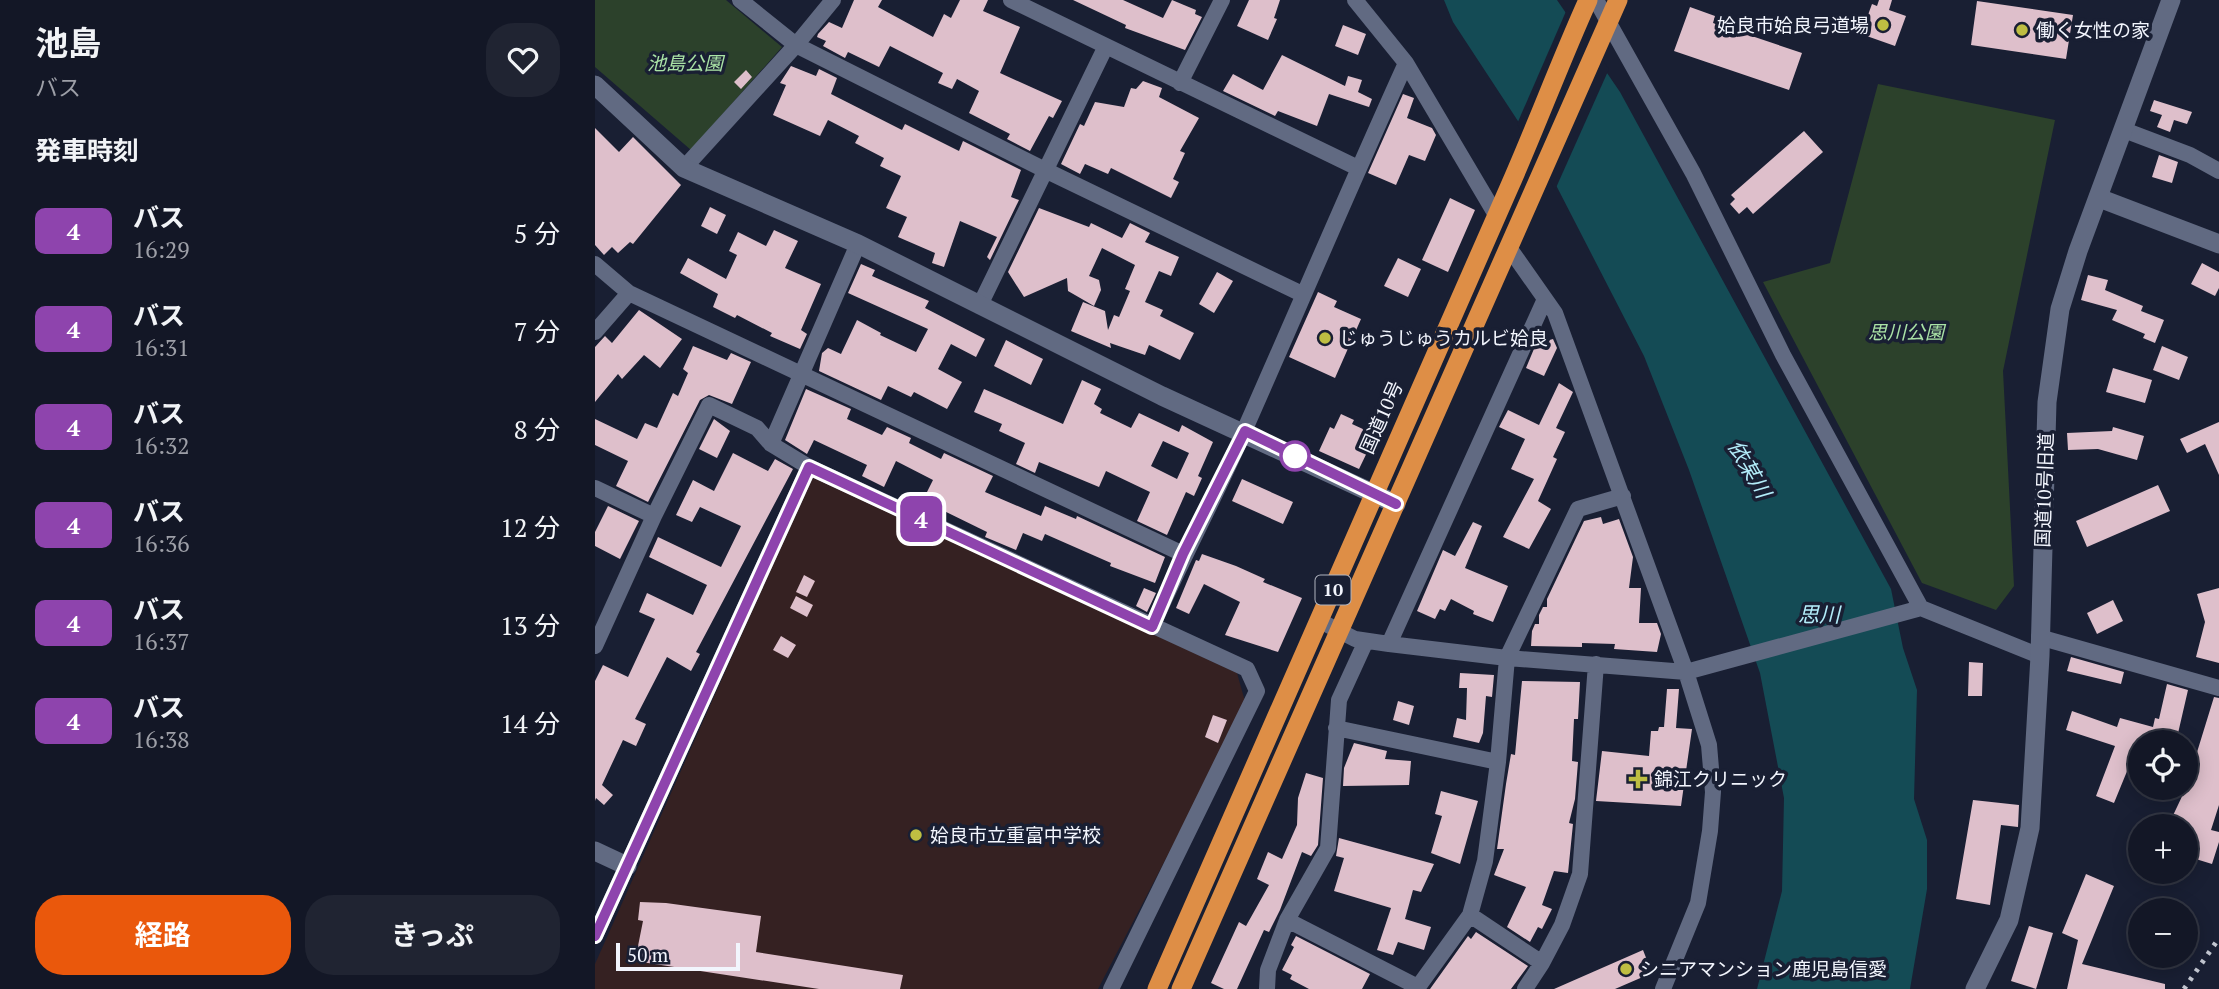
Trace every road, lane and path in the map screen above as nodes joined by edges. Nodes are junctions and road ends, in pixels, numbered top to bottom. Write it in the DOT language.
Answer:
graph roads {
  1 [pos="740,0"];
  2 [pos="833,0"];
  3 [pos="1011,0"];
  4 [pos="1221,0"];
  5 [pos="1355,0"];
  6 [pos="1596,0"];
  7 [pos="1618,0"];
  8 [pos="2171,0"];
  9 [pos="1047,8"];
  10 [pos="1584,8"];
  11 [pos="1609,20"];
  12 [pos="796,45"];
  13 [pos="1105,48"];
  14 [pos="1406,63"];
  15 [pos="1180,83"];
  16 [pos="595,85"];
  17 [pos="2124,130"];
  18 [pos="684,168"];
  19 [pos="1358,168"];
  20 [pos="1047,171"];
  21 [pos="2219,171"];
  22 [pos="2099,198"];
  23 [pos="1496,215"];
  24 [pos="858,244"];
  25 [pos="2219,244"];
  26 [pos="1510,249"];
  27 [pos="595,264"];
  28 [pos="629,293"];
  29 [pos="1302,294"];
  30 [pos="1545,299"];
  31 [pos="980,304"];
  32 [pos="595,332"];
  33 [pos="802,375"];
  34 [pos="1245,431"];
  35 [pos="771,444"];
  36 [pos="809,467"];
  37 [pos="595,488"];
  38 [pos="1372,494"];
  39 [pos="1623,496"];
  40 [pos="1396,504"];
  41 [pos="654,516"];
  42 [pos="1183,554"];
  43 [pos="1917,610"];
  44 [pos="602,614"];
  45 [pos="1320,621"];
  46 [pos="1152,627"];
  47 [pos="1339,631"];
  48 [pos="1366,640"];
  49 [pos="1389,644"];
  50 [pos="595,646"];
  51 [pos="2040,647"];
  52 [pos="1507,658"];
  53 [pos="1596,664"];
  54 [pos="1691,671"];
  55 [pos="2219,688"];
  56 [pos="1336,728"];
  57 [pos="1498,762"];
  58 [pos="595,851"];
  59 [pos="627,866"];
  60 [pos="1469,915"];
  61 [pos="1287,920"];
  62 [pos="595,936"];
  63 [pos="1542,964"];
  64 [pos="1111,989"];
  65 [pos="1157,989"];
  66 [pos="1181,989"];
  67 [pos="1267,989"];
  68 [pos="1525,989"];
  69 [pos="1663,989"];
  70 [pos="1975,989"];
  1 -- 12 [label="street"];
  2 -- 12 [label="street"];
  3 -- 9 [label="street"];
  4 -- 15 [label="street"];
  5 -- 14 [label="street"];
  6 -- 11 [label="street"];
  7 -- 11 [label="highway, 10"];
  8 -- 17 [label="street, 国道10号旧道"];
  9 -- 13 [label="street"];
  10 -- 23 [label="highway, 国道10号 / 10"];
  11 -- 26 [label="highway, 10"];
  11 -- 43 [label="street"];
  12 -- 18 [label="street"];
  12 -- 20 [label="street"];
  13 -- 15 [label="street"];
  13 -- 20 [label="street"];
  14 -- 19 [label="street"];
  14 -- 23 [label="street"];
  15 -- 19 [label="street"];
  16 -- 18 [label="street"];
  17 -- 21 [label="street"];
  17 -- 22 [label="street, 国道10号旧道"];
  18 -- 24 [label="street"];
  19 -- 29 [label="street"];
  20 -- 29 [label="street"];
  20 -- 31 [label="street"];
  22 -- 25 [label="street"];
  22 -- 51 [label="street, 国道10号旧道"];
  23 -- 38 [label="highway, 国道10号 / 10"];
  24 -- 31 [label="street"];
  24 -- 33 [label="street"];
  26 -- 30 [label="street"];
  26 -- 40 [label="highway, 10"];
  27 -- 28 [label="street"];
  28 -- 32 [label="street"];
  28 -- 33 [label="street"];
  29 -- 34 [label="street"];
  30 -- 39 [label="street"];
  30 -- 49 [label="street"];
  31 -- 34 [label="street"];
  33 -- 35 [label="street"];
  33 -- 42 [label="street"];
  34 -- 38 [label="street"];
  34 -- 42 [label="street"];
  35 -- 36 [label="street"];
  35 -- 41 [label="street"];
  36 -- 46 [label="street"];
  36 -- 59 [label="street"];
  37 -- 41 [label="street"];
  38 -- 40 [label="street"];
  38 -- 45 [label="highway, 国道10号 / 10"];
  39 -- 52 [label="street"];
  39 -- 54 [label="street"];
  40 -- 47 [label="highway, 10"];
  41 -- 44 [label="street"];
  42 -- 46 [label="street"];
  43 -- 51 [label="street"];
  43 -- 54 [label="street"];
  44 -- 50 [label="street"];
  45 -- 47 [label="street"];
  45 -- 65 [label="highway, 国道10号 / 10"];
  46 -- 64 [label="street"];
  47 -- 48 [label="street"];
  47 -- 66 [label="highway, 10"];
  48 -- 49 [label="street"];
  48 -- 56 [label="street"];
  49 -- 52 [label="street"];
  51 -- 55 [label="street"];
  51 -- 70 [label="street, 国道10号旧道"];
  52 -- 53 [label="street"];
  52 -- 57 [label="street"];
  53 -- 54 [label="street"];
  53 -- 63 [label="street"];
  54 -- 69 [label="street"];
  56 -- 57 [label="street"];
  56 -- 61 [label="street"];
  57 -- 60 [label="street"];
  58 -- 59 [label="street"];
  59 -- 62 [label="street"];
  60 -- 61 [label="street"];
  60 -- 63 [label="street"];
  61 -- 67 [label="street"];
  63 -- 68 [label="street"];
}
